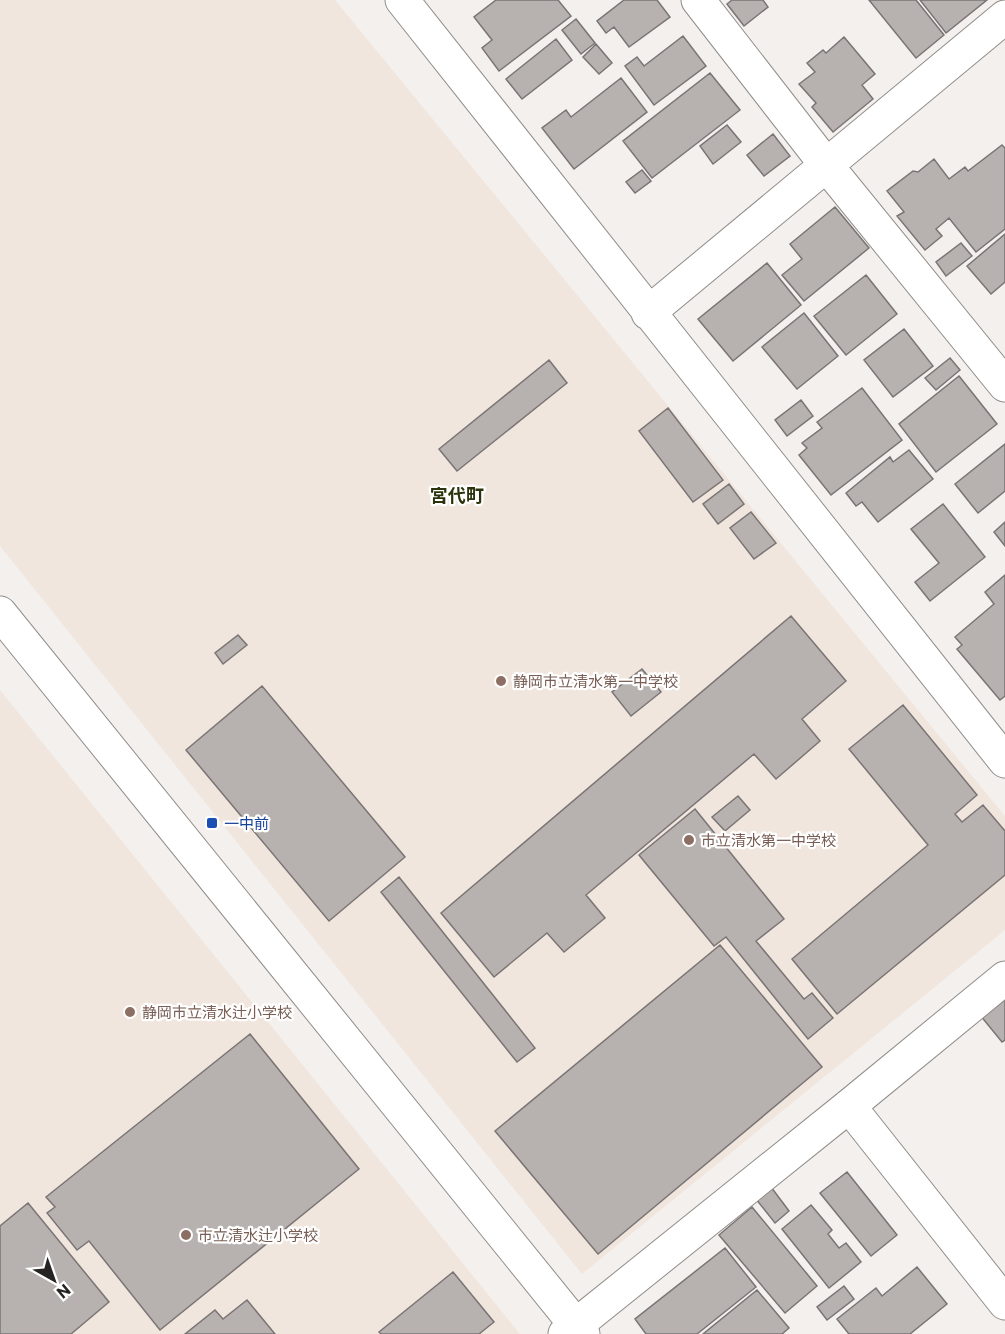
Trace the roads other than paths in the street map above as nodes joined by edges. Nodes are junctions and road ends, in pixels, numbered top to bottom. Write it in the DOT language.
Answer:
graph roads {
  1 [pos="402,0"];
  2 [pos="698,0"];
  3 [pos="1005,17"];
  4 [pos="827,166"];
  5 [pos="648,313"];
  6 [pos="1005,385"];
  7 [pos="0,613"];
  8 [pos="1005,761"];
  9 [pos="1005,978"];
  10 [pos="849,1106"];
  11 [pos="1005,1303"];
  12 [pos="575,1331"];
  1 -- 5 [label="street"];
  2 -- 4 [label="street"];
  3 -- 4 [label="street"];
  4 -- 5 [label="street"];
  4 -- 6 [label="street"];
  5 -- 8 [label="street"];
  7 -- 12 [label="street"];
  9 -- 10 [label="street"];
  10 -- 11 [label="street"];
  10 -- 12 [label="street"];
}
